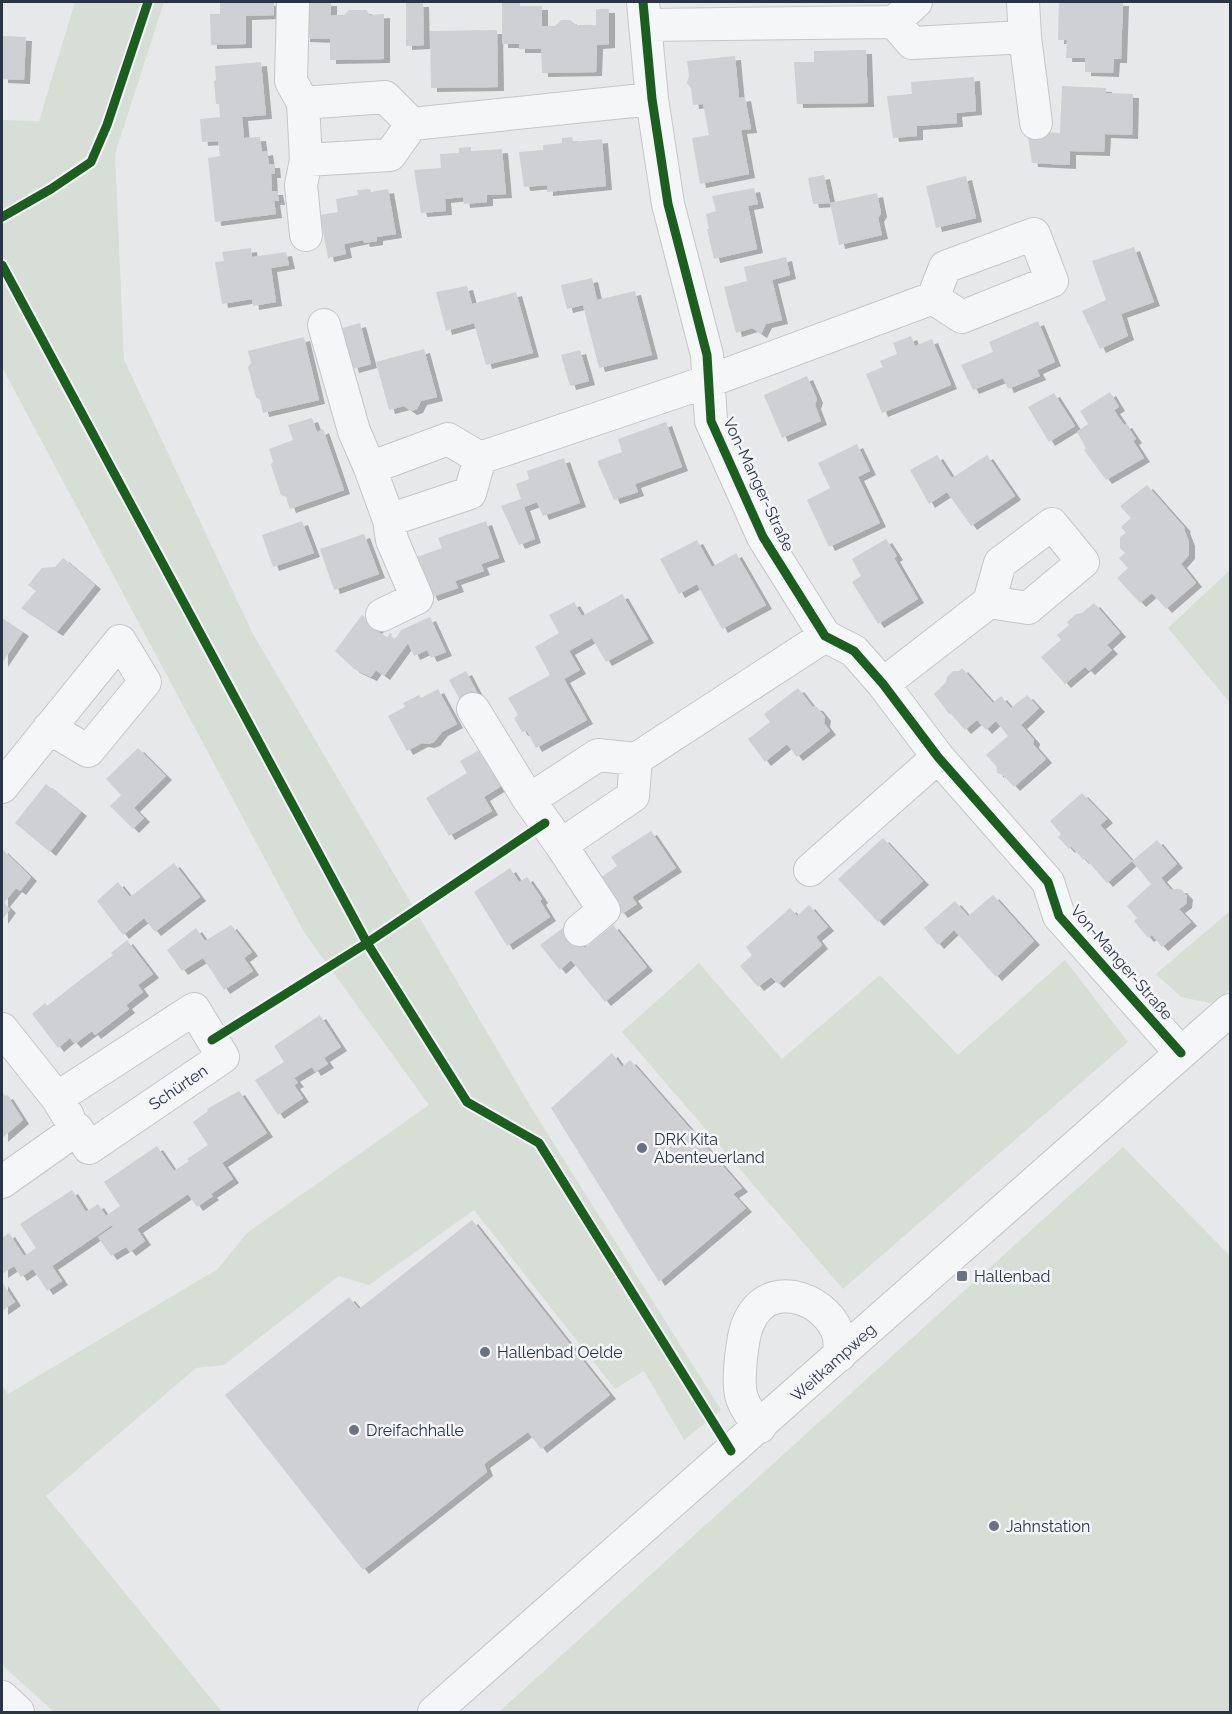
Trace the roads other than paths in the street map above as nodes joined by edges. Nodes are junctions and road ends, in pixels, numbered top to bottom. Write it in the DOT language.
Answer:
graph roads {
  1 [pos="293,2"];
  2 [pos="1023,2"];
  3 [pos="905,12"];
  4 [pos="644,13"];
  5 [pos="1024,37"];
  6 [pos="652,99"];
  7 [pos="303,104"];
  8 [pos="1036,123"];
  9 [pos="412,124"];
  10 [pos="306,160"];
  11 [pos="306,235"];
  12 [pos="933,298"];
  13 [pos="324,325"];
  14 [pos="709,381"];
  15 [pos="480,458"];
  16 [pos="370,468"];
  17 [pos="389,520"];
  18 [pos="989,602"];
  19 [pos="382,615"];
  20 [pos="825,636"];
  21 [pos="883,684"];
  22 [pos="473,709"];
  23 [pos="49,728"];
  24 [pos="938,757"];
  25 [pos="636,759"];
  26 [pos="2,787"];
  27 [pos="529,800"];
  28 [pos="561,845"];
  29 [pos="810,870"];
  30 [pos="580,930"];
  31 [pos="1230,1010"];
  32 [pos="2,1029"];
  33 [pos="1181,1053"];
  34 [pos="57,1098"];
  35 [pos="77,1129"];
  36 [pos="2,1182"];
  37 [pos="840,1355"];
  38 [pos="759,1427"];
  39 [pos="2,1697"];
  40 [pos="18,1713"];
  41 [pos="434,1713"];
  1 -- 7 [label="street"];
  2 -- 5 [label="street"];
  3 -- 4 [label="street, Von-Manger-Straße"];
  3 -- 5 [label="street, Von-Manger-Straße"];
  4 -- 6 [label="street, Von-Manger-Straße"];
  5 -- 8 [label="street"];
  6 -- 9 [label="street"];
  6 -- 14 [label="street, Von-Manger-Straße"];
  7 -- 9 [label="street"];
  7 -- 10 [label="street"];
  9 -- 10 [label="street"];
  10 -- 11 [label="street"];
  12 -- 14 [label="street"];
  13 -- 16 [label="street"];
  14 -- 15 [label="street"];
  14 -- 20 [label="street, Von-Manger-Straße"];
  15 -- 16 [label="street"];
  15 -- 17 [label="street"];
  16 -- 17 [label="street"];
  17 -- 19 [label="street"];
  18 -- 21 [label="street"];
  20 -- 21 [label="street, Von-Manger-Straße"];
  20 -- 25 [label="street"];
  21 -- 24 [label="street, Von-Manger-Straße"];
  22 -- 27 [label="street"];
  23 -- 26 [label="street"];
  24 -- 29 [label="street"];
  24 -- 33 [label="street, Von-Manger-Straße"];
  25 -- 27 [label="street"];
  25 -- 28 [label="street"];
  27 -- 28 [label="street"];
  28 -- 30 [label="street"];
  31 -- 33 [label="street, Weitkampweg"];
  32 -- 34 [label="street, Schürten"];
  33 -- 37 [label="street, Weitkampweg"];
  34 -- 35 [label="street, Schürten"];
  34 -- 35 [label="street, Schürten"];
  35 -- 36 [label="street"];
  37 -- 38 [label="street, Weitkampweg"];
  37 -- 38 [label="street"];
  38 -- 41 [label="street, Weitkampweg"];
  39 -- 40 [label="street"];
}
